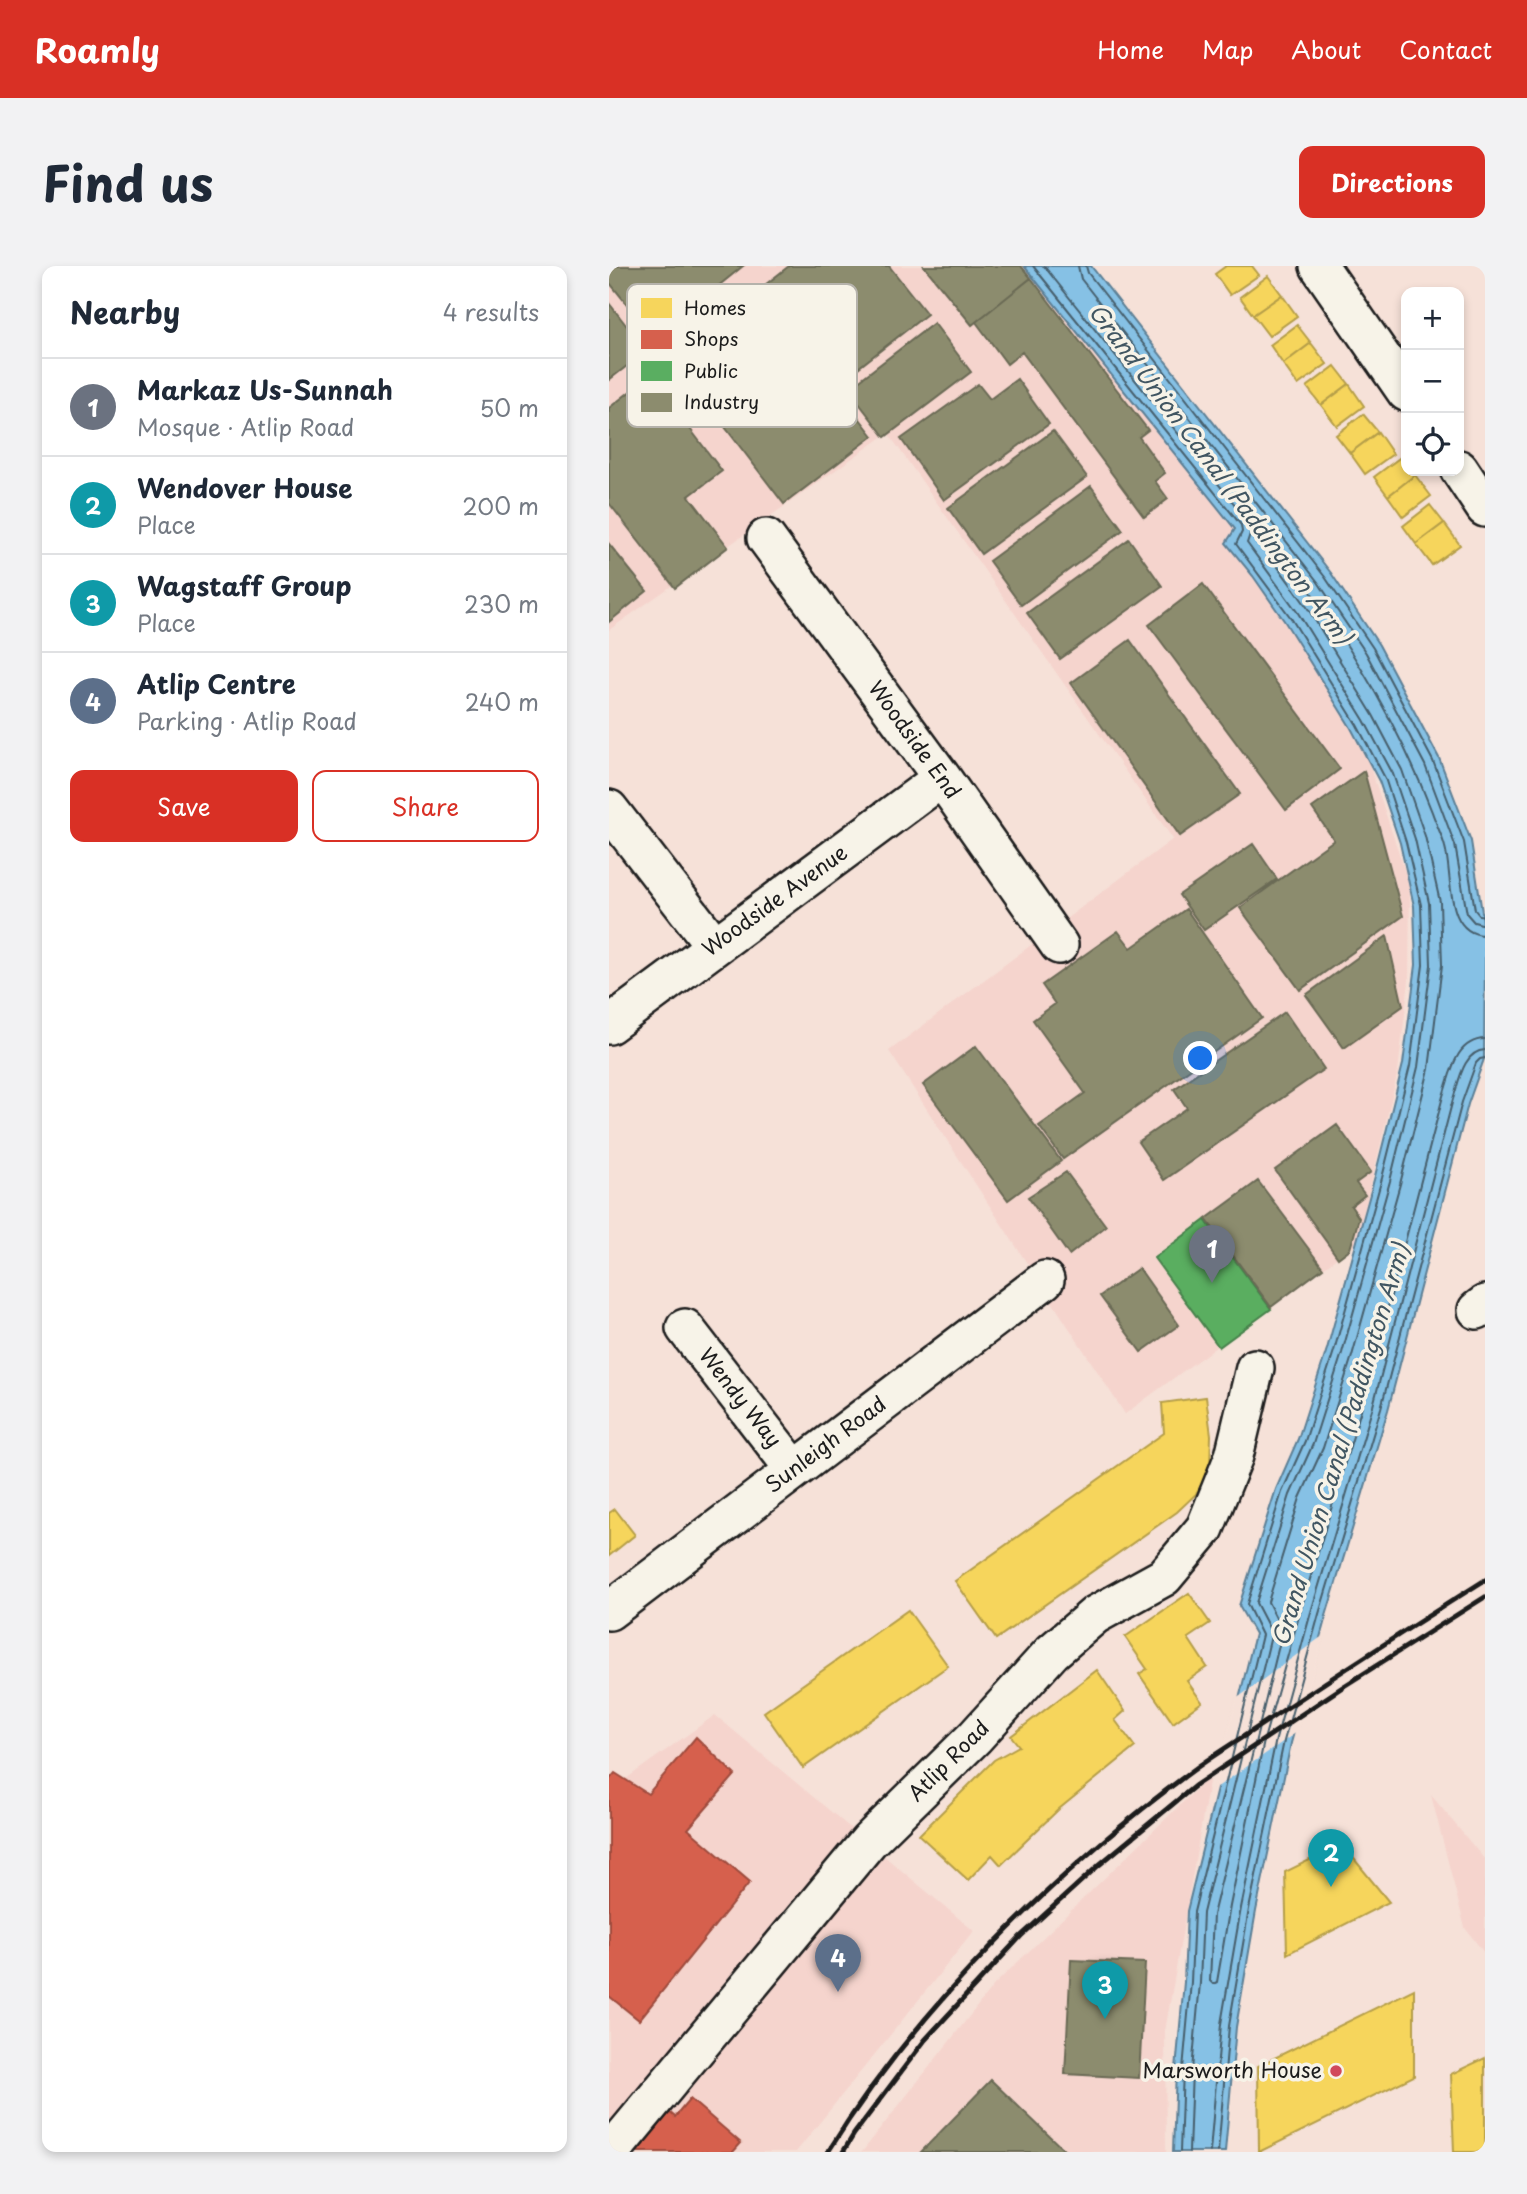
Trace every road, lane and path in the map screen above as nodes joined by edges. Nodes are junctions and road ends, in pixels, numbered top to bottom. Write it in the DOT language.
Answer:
graph roads {
  1 [pos="1327,268"];
  2 [pos="1401,384"];
  3 [pos="1464,476"];
  4 [pos="1485,508"];
  5 [pos="767,538"];
  6 [pos="942,778"];
  7 [pos="609,809"];
  8 [pos="714,945"];
  9 [pos="1059,945"];
  10 [pos="609,1025"];
  11 [pos="1045,1280"];
  12 [pos="685,1328"];
  13 [pos="1255,1368"];
  14 [pos="794,1469"];
  15 [pos="609,1611"];
  16 [pos="611,2152"];
  1 -- 2 [label="street"];
  3 -- 4 [label="street"];
  5 -- 6 [label="street, Woodside End"];
  6 -- 8 [label="street, Woodside Avenue"];
  6 -- 9 [label="street, Woodside End"];
  7 -- 8 [label="street"];
  8 -- 10 [label="street, Woodside Avenue"];
  11 -- 14 [label="street, Sunleigh Road"];
  12 -- 14 [label="street, Wendy Way"];
  13 -- 16 [label="street, Atlip Road"];
  14 -- 15 [label="street, Sunleigh Road"];
}
